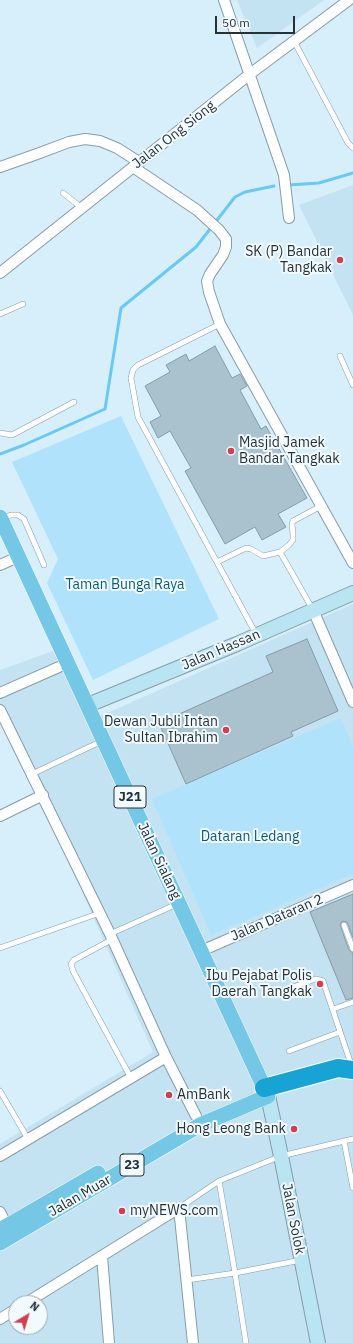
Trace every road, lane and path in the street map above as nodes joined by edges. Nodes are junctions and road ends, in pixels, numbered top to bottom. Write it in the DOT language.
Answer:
graph roads {
  1 [pos="224,0"];
  2 [pos="349,0"];
  3 [pos="294,41"];
  4 [pos="250,74"];
  5 [pos="353,148"];
  6 [pos="136,165"];
  7 [pos="0,167"];
  8 [pos="63,193"];
  9 [pos="82,208"];
  10 [pos="289,218"];
  11 [pos="0,272"];
  12 [pos="23,304"];
  13 [pos="0,314"];
  14 [pos="220,324"];
  15 [pos="340,356"];
  16 [pos="353,385"];
  17 [pos="74,402"];
  18 [pos="0,433"];
  19 [pos="321,506"];
  20 [pos="1,518"];
  21 [pos="280,552"];
  22 [pos="18,556"];
  23 [pos="218,562"];
  24 [pos="353,563"];
  25 [pos="0,565"];
  26 [pos="44,565"];
  27 [pos="353,593"];
  28 [pos="313,610"];
  29 [pos="257,635"];
  30 [pos="68,663"];
  31 [pos="0,693"];
  32 [pos="353,702"];
  33 [pos="88,705"];
  34 [pos="2,714"];
  35 [pos="5,731"];
  36 [pos="104,740"];
  37 [pos="32,774"];
  38 [pos="43,795"];
  39 [pos="0,816"];
  40 [pos="353,885"];
  41 [pos="179,903"];
  42 [pos="100,912"];
  43 [pos="344,925"];
  44 [pos="112,937"];
  45 [pos="0,948"];
  46 [pos="353,949"];
  47 [pos="201,950"];
  48 [pos="275,993"];
  49 [pos="353,1002"];
  50 [pos="333,1009"];
  51 [pos="340,1032"];
  52 [pos="289,1051"];
  53 [pos="166,1056"];
  54 [pos="353,1070"];
  55 [pos="131,1078"];
  56 [pos="0,1091"];
  57 [pos="266,1092"];
  58 [pos="196,1116"];
  59 [pos="28,1139"];
  60 [pos="353,1139"];
  61 [pos="344,1141"];
  62 [pos="0,1156"];
  63 [pos="281,1156"];
  64 [pos="219,1181"];
  65 [pos="353,1188"];
  66 [pos="179,1208"];
  67 [pos="0,1212"];
  68 [pos="4,1228"];
  69 [pos="0,1243"];
  70 [pos="102,1256"];
  71 [pos="301,1260"];
  72 [pos="235,1273"];
  73 [pos="188,1280"];
  74 [pos="39,1295"];
  75 [pos="109,1343"];
  76 [pos="193,1343"];
  77 [pos="246,1343"];
  78 [pos="318,1343"];
  1 -- 4 [label="street"];
  2 -- 3 [label="street, Jalan Ong Siong"];
  3 -- 4 [label="street, Jalan Ong Siong"];
  3 -- 5 [label="lane"];
  4 -- 6 [label="street, Jalan Ong Siong"];
  4 -- 10 [label="street"];
  6 -- 7 [label="street"];
  6 -- 9 [label="street, Jalan Ong Siong"];
  6 -- 14 [label="street"];
  8 -- 9 [label="lane"];
  9 -- 11 [label="street, Jalan Ong Siong"];
  12 -- 13 [label="lane"];
  14 -- 19 [label="street"];
  14 -- 23 [label="lane"];
  15 -- 16 [label="lane"];
  17 -- 18 [label="lane"];
  19 -- 21 [label="lane"];
  19 -- 24 [label="street"];
  20 -- 22 [label="main road, Jalan Sialang / J21"];
  20 -- 26 [label="lane"];
  21 -- 23 [label="lane"];
  21 -- 28 [label="lane"];
  22 -- 25 [label="street"];
  22 -- 30 [label="main road, Jalan Sialang / J21"];
  23 -- 29 [label="lane"];
  27 -- 28 [label="street, Jalan Hassan"];
  28 -- 29 [label="street, Jalan Hassan"];
  28 -- 32 [label="street"];
  29 -- 33 [label="street, Jalan Hassan"];
  30 -- 31 [label="street"];
  30 -- 33 [label="main road, Jalan Sialang / J21"];
  33 -- 36 [label="main road, Jalan Sialang / J21"];
  34 -- 35 [label="street"];
  35 -- 37 [label="street"];
  36 -- 37 [label="lane"];
  36 -- 41 [label="main road, Jalan Sialang / J21"];
  37 -- 38 [label="street"];
  38 -- 39 [label="street"];
  38 -- 42 [label="street"];
  40 -- 47 [label="street, Jalan Dataran 2"];
  41 -- 44 [label="lane"];
  41 -- 47 [label="main road, Jalan Sialang / J21"];
  42 -- 44 [label="street"];
  42 -- 45 [label="lane"];
  43 -- 46 [label="lane"];
  44 -- 53 [label="street"];
  44 -- 55 [label="lane"];
  47 -- 57 [label="main road, Jalan Sialang / J21"];
  48 -- 50 [label="lane"];
  49 -- 50 [label="lane"];
  50 -- 51 [label="lane"];
  51 -- 52 [label="lane"];
  51 -- 54 [label="lane"];
  53 -- 55 [label="street"];
  53 -- 58 [label="street"];
  54 -- 57 [label="highway, 23"];
  55 -- 59 [label="street"];
  56 -- 59 [label="lane"];
  57 -- 58 [label="main road, Jalan Muar / 23"];
  57 -- 63 [label="street, Jalan Solok"];
  57 -- 69 [label="main road, Jalan Muar / 23"];
  58 -- 68 [label="main road, Jalan Muar / 23"];
  59 -- 62 [label="street"];
  60 -- 61 [label="lane"];
  61 -- 63 [label="lane"];
  61 -- 65 [label="lane"];
  63 -- 64 [label="lane"];
  63 -- 71 [label="street, Jalan Solok"];
  64 -- 66 [label="lane"];
  64 -- 72 [label="lane"];
  66 -- 70 [label="street"];
  66 -- 73 [label="street"];
  67 -- 68 [label="street"];
  70 -- 74 [label="street"];
  70 -- 75 [label="street"];
  71 -- 72 [label="lane"];
  71 -- 78 [label="street, Jalan Solok"];
  72 -- 73 [label="lane"];
  72 -- 77 [label="lane"];
  73 -- 76 [label="street"];
}
